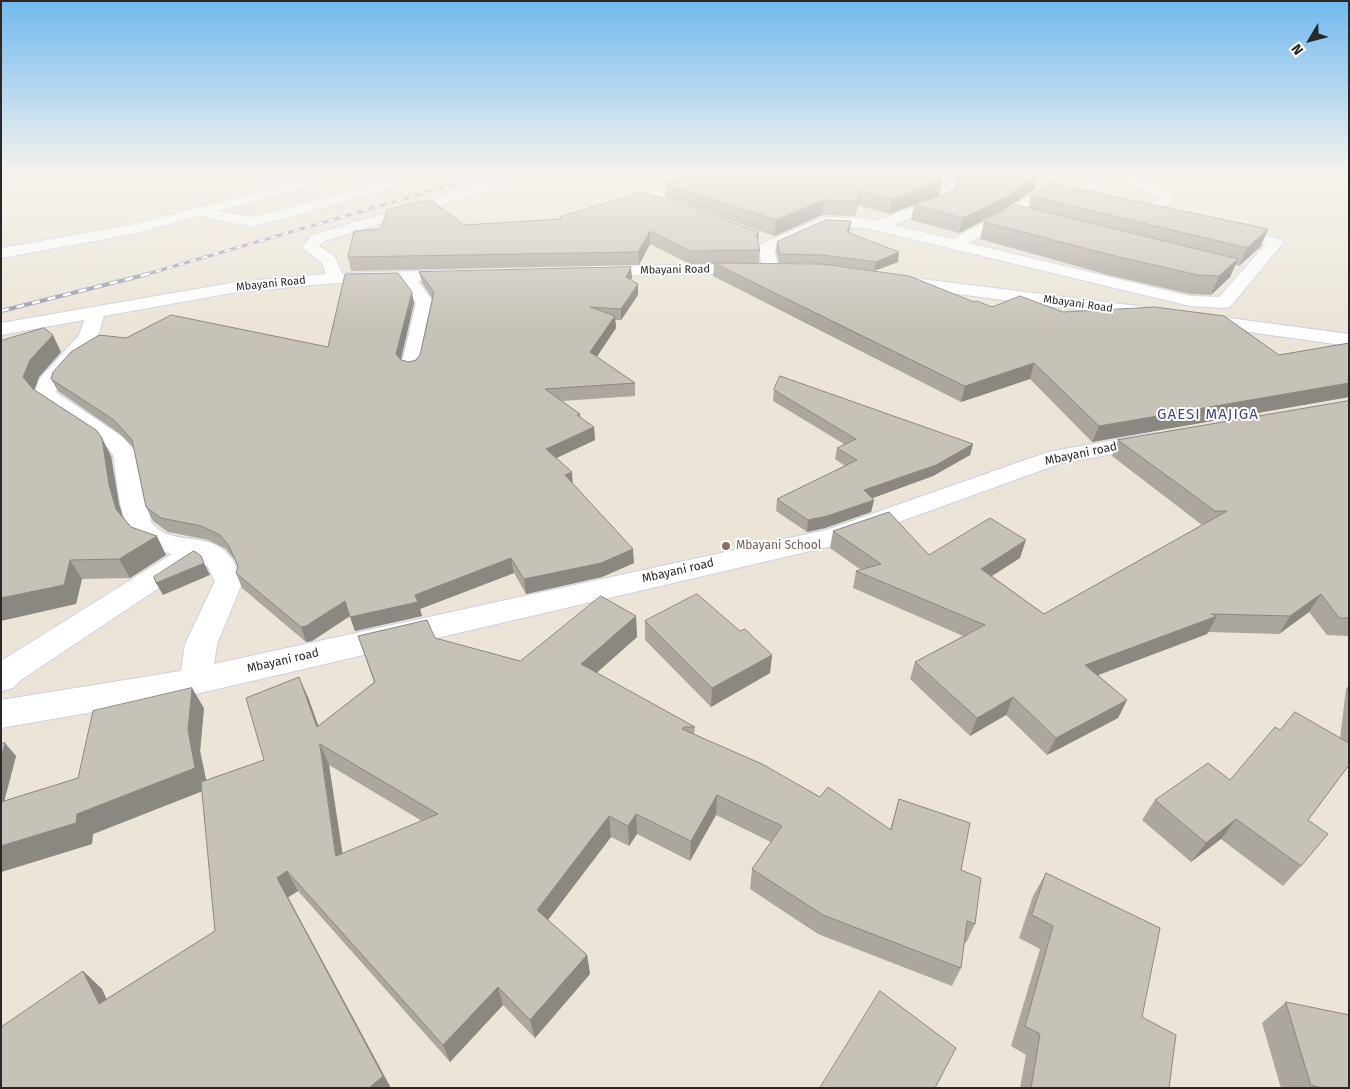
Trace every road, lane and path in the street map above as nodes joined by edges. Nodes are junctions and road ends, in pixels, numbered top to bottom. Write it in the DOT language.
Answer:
graph roads {
  1 [pos="150,224"];
  2 [pos="365,224"];
  3 [pos="819,224"];
  4 [pos="869,224"];
  5 [pos="883,224"];
  6 [pos="993,224"];
  7 [pos="877,226"];
  8 [pos="1214,229"];
  9 [pos="757,237"];
  10 [pos="775,243"];
  11 [pos="952,245"];
  12 [pos="1029,249"];
  13 [pos="1,253"];
  14 [pos="1012,259"];
  15 [pos="1092,264"];
  16 [pos="772,270"];
  17 [pos="791,270"];
  18 [pos="1231,270"];
  19 [pos="581,272"];
  20 [pos="474,274"];
  21 [pos="1077,274"];
  22 [pos="1248,275"];
  23 [pos="406,276"];
  24 [pos="336,278"];
  25 [pos="880,278"];
  26 [pos="1153,278"];
  27 [pos="1140,289"];
  28 [pos="96,311"];
  29 [pos="1,328"];
  30 [pos="1349,340"];
  31 [pos="411,367"];
  32 [pos="1182,434"];
  33 [pos="197,550"];
  34 [pos="1,679"];
  35 [pos="196,681"];
  36 [pos="1,714"];
  1 -- 13 [label="street"];
  2 -- 24 [label="street"];
  3 -- 10 [label="street"];
  4 -- 7 [label="street"];
  5 -- 7 [label="street"];
  6 -- 11 [label="street"];
  7 -- 11 [label="street"];
  8 -- 22 [label="street"];
  9 -- 10 [label="street"];
  10 -- 16 [label="street"];
  11 -- 14 [label="street"];
  12 -- 14 [label="street"];
  14 -- 21 [label="street"];
  15 -- 21 [label="street"];
  16 -- 17 [label="street, Mbayani Road"];
  16 -- 19 [label="street, Mbayani Road"];
  18 -- 22 [label="street"];
  20 -- 23 [label="street, Mbayani Road"];
  21 -- 27 [label="street"];
  22 -- 27 [label="street"];
  23 -- 24 [label="street, Mbayani Road"];
  23 -- 31 [label="street"];
  24 -- 28 [label="street, Mbayani Road"];
  25 -- 30 [label="street, Mbayani Road"];
  26 -- 27 [label="street"];
  28 -- 29 [label="street, Mbayani Road"];
  28 -- 33 [label="street"];
  32 -- 35 [label="street, Mbayani road"];
  33 -- 34 [label="street"];
  33 -- 35 [label="street"];
  35 -- 36 [label="street, Mbayani road"];
}
